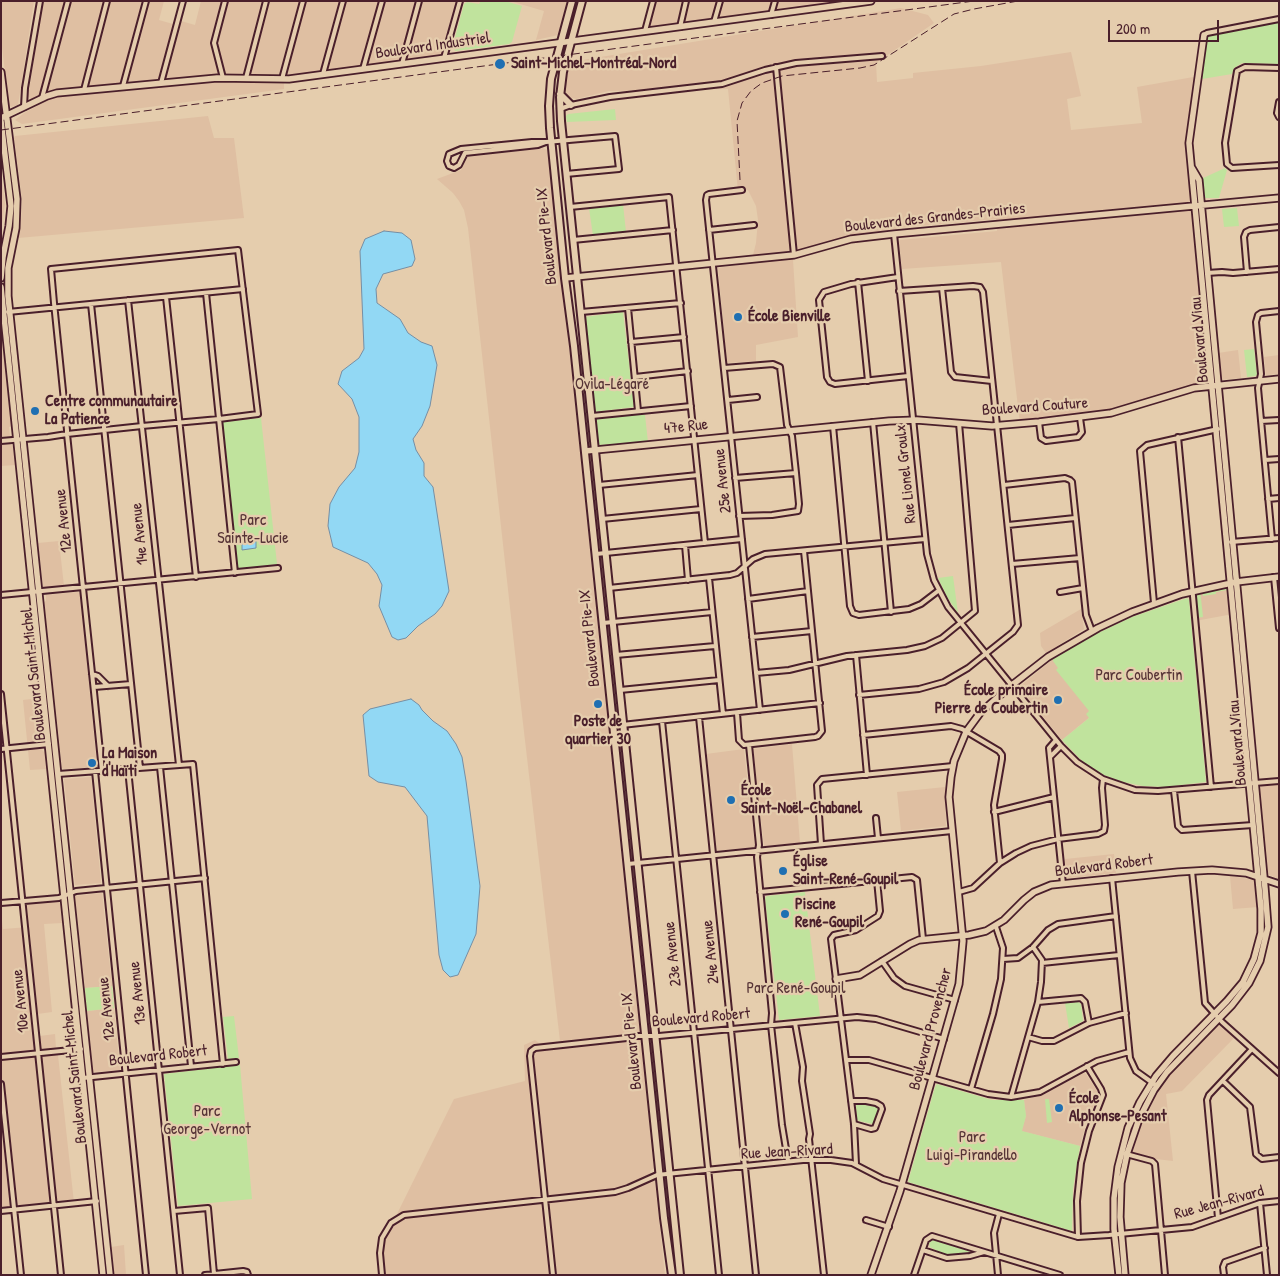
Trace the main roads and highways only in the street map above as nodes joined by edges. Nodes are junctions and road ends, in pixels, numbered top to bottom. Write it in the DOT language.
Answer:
graph roads {
  1 [pos="572,1"];
  2 [pos="582,1"];
  3 [pos="872,1"];
  4 [pos="847,3"];
  5 [pos="1204,35"];
  6 [pos="571,41"];
  7 [pos="560,42"];
  8 [pos="1,72"];
  9 [pos="560,94"];
  10 [pos="571,105"];
  11 [pos="3,119"];
  12 [pos="7,164"];
  13 [pos="1279,198"];
  14 [pos="1198,205"];
  15 [pos="577,277"];
  16 [pos="1,278"];
  17 [pos="565,278"];
  18 [pos="1,288"];
  19 [pos="1,292"];
  20 [pos="7,313"];
  21 [pos="1279,379"];
  22 [pos="1215,385"];
  23 [pos="790,430"];
  24 [pos="595,450"];
  25 [pos="585,451"];
  26 [pos="1276,577"];
  27 [pos="1233,582"];
  28 [pos="52,744"];
  29 [pos="1252,783"];
  30 [pos="1261,877"];
  31 [pos="1279,884"];
  32 [pos="67,894"];
  33 [pos="963,936"];
  34 [pos="836,979"];
  35 [pos="99,1201"];
  36 [pos="1118,1235"];
  37 [pos="103,1275"];
  38 [pos="110,1275"];
  39 [pos="672,1275"];
  40 [pos="680,1275"];
  41 [pos="871,1275"];
  42 [pos="1119,1275"];
  43 [pos="1125,1275"];
  1 -- 7 [label="main road, Boulevard Pie-IX"];
  2 -- 6 [label="main road, Boulevard Pie-IX"];
  3 -- 4 [label="main road, Boulevard Industriel"];
  4 -- 6 [label="main road, Boulevard Industriel"];
  5 -- 14 [label="main road, Boulevard Viau"];
  6 -- 7 [label="main road, Boulevard Industriel"];
  6 -- 9 [label="main road, Boulevard Pie-IX"];
  7 -- 11 [label="main road, Boulevard Industriel"];
  7 -- 17 [label="main road, Boulevard Pie-IX"];
  8 -- 11 [label="main road, Boulevard Saint-Michel"];
  9 -- 10 [label="main road"];
  9 -- 15 [label="main road, Boulevard Pie-IX"];
  11 -- 12 [label="main road, Boulevard Saint-Michel"];
  12 -- 16 [label="main road, Boulevard Saint-Michel"];
  12 -- 20 [label="main road, Boulevard Saint-Michel"];
  13 -- 14 [label="main road, Boulevard des Grandes-Prairies"];
  14 -- 15 [label="main road, Boulevard des Grandes-Prairies"];
  14 -- 22 [label="main road, Boulevard Viau"];
  14 -- 22 [label="main road, Boulevard Viau"];
  15 -- 17 [label="main road, Boulevard des Grandes-Prairies"];
  15 -- 24 [label="main road, Boulevard Pie-IX"];
  17 -- 25 [label="main road, Boulevard Pie-IX"];
  18 -- 19 [label="main road, Boulevard Saint-Michel"];
  19 -- 20 [label="main road, Boulevard Saint-Michel"];
  20 -- 28 [label="main road, Boulevard Saint-Michel"];
  21 -- 22 [label="main road, Boulevard Couture"];
  22 -- 23 [label="main road, Boulevard Couture"];
  22 -- 27 [label="main road, Boulevard Viau"];
  23 -- 24 [label="main road, 47e Rue"];
  24 -- 25 [label="main road, 47e Rue"];
  24 -- 40 [label="main road, Boulevard Pie-IX"];
  25 -- 39 [label="main road, Boulevard Pie-IX"];
  26 -- 27 [label="main road, Boulevard Provencher"];
  27 -- 29 [label="main road, Boulevard Viau"];
  27 -- 33 [label="main road, Boulevard Provencher"];
  28 -- 32 [label="main road, Boulevard Saint-Michel"];
  28 -- 32 [label="main road, Boulevard Saint-Michel"];
  29 -- 30 [label="main road, Boulevard Viau"];
  29 -- 30 [label="main road, Boulevard Viau"];
  30 -- 31 [label="main road, Boulevard Robert"];
  30 -- 33 [label="main road, Boulevard Robert"];
  30 -- 36 [label="main road, Boulevard Viau"];
  32 -- 35 [label="main road, Boulevard Saint-Michel"];
  33 -- 34 [label="main road, Boulevard Robert"];
  33 -- 41 [label="main road, Boulevard Provencher"];
  35 -- 37 [label="main road, Boulevard Saint-Michel"];
  35 -- 38 [label="main road, Boulevard Saint-Michel"];
  36 -- 42 [label="main road, Boulevard Viau"];
  36 -- 43 [label="main road, Boulevard Viau"];
}
